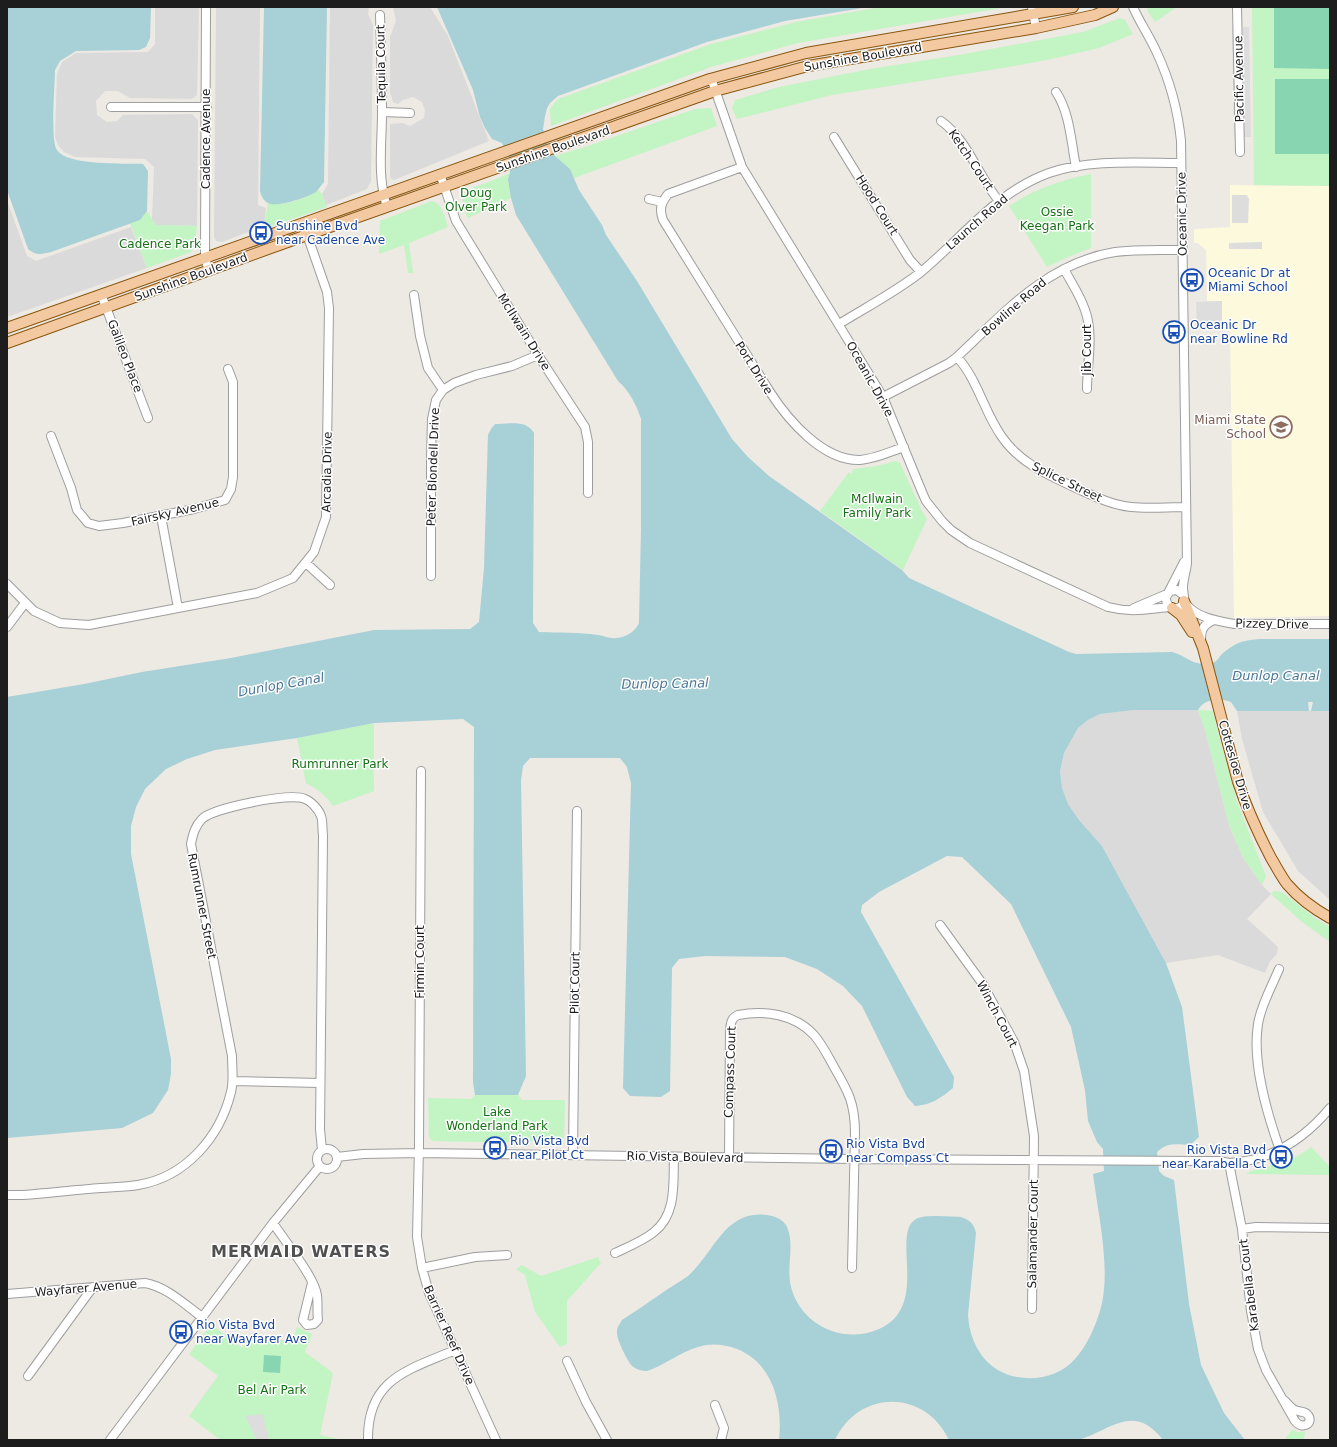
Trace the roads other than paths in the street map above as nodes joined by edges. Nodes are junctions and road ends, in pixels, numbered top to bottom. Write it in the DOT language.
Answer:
graph roads {
  1 [pos="206,7"];
  2 [pos="1073,7"];
  3 [pos="1113,7"];
  4 [pos="1132,7"];
  5 [pos="1237,7"];
  6 [pos="1032,11"];
  7 [pos="380,15"];
  8 [pos="1036,28"];
  9 [pos="711,78"];
  10 [pos="715,91"];
  11 [pos="1056,92"];
  12 [pos="111,107"];
  13 [pos="207,107"];
  14 [pos="382,112"];
  15 [pos="410,113"];
  16 [pos="940,121"];
  17 [pos="834,137"];
  18 [pos="1240,152"];
  19 [pos="1181,163"];
  20 [pos="1076,166"];
  21 [pos="742,167"];
  22 [pos="440,174"];
  23 [pos="444,187"];
  24 [pos="383,194"];
  25 [pos="649,199"];
  26 [pos="999,200"];
  27 [pos="662,202"];
  28 [pos="387,207"];
  29 [pos="303,223"];
  30 [pos="307,235"];
  31 [pos="1182,250"];
  32 [pos="205,258"];
  33 [pos="1064,269"];
  34 [pos="210,270"];
  35 [pos="921,272"];
  36 [pos="102,294"];
  37 [pos="414,295"];
  38 [pos="106,308"];
  39 [pos="839,324"];
  40 [pos="7,328"];
  41 [pos="7,343"];
  42 [pos="538,355"];
  43 [pos="957,357"];
  44 [pos="228,369"];
  45 [pos="1088,389"];
  46 [pos="443,390"];
  47 [pos="883,397"];
  48 [pos="148,418"];
  49 [pos="51,436"];
  50 [pos="904,446"];
  51 [pos="588,493"];
  52 [pos="1186,507"];
  53 [pos="161,516"];
  54 [pos="1187,550"];
  55 [pos="306,563"];
  56 [pos="431,576"];
  57 [pos="7,584"];
  58 [pos="330,584"];
  59 [pos="1168,594"];
  60 [pos="1183,599"];
  61 [pos="25,603"];
  62 [pos="1171,607"];
  63 [pos="178,608"];
  64 [pos="1125,610"];
  65 [pos="1214,620"];
  66 [pos="1330,624"];
  67 [pos="7,627"];
  68 [pos="1201,639"];
  69 [pos="1204,655"];
  70 [pos="421,771"];
  71 [pos="576,811"];
  72 [pos="1330,918"];
  73 [pos="940,925"];
  74 [pos="1279,969"];
  75 [pos="233,1081"];
  76 [pos="320,1083"];
  77 [pos="1330,1108"];
  78 [pos="322,1150"];
  79 [pos="1280,1150"];
  80 [pos="419,1153"];
  81 [pos="573,1155"];
  82 [pos="674,1157"];
  83 [pos="729,1157"];
  84 [pos="337,1158"];
  85 [pos="855,1159"];
  86 [pos="1034,1160"];
  87 [pos="1228,1163"];
  88 [pos="320,1166"];
  89 [pos="7,1195"];
  90 [pos="273,1223"];
  91 [pos="1330,1228"];
  92 [pos="1242,1230"];
  93 [pos="615,1253"];
  94 [pos="507,1255"];
  95 [pos="422,1268"];
  96 [pos="852,1268"];
  97 [pos="312,1284"];
  98 [pos="93,1287"];
  99 [pos="7,1294"];
  100 [pos="1032,1308"];
  101 [pos="202,1317"];
  102 [pos="455,1350"];
  103 [pos="567,1361"];
  104 [pos="28,1376"];
  105 [pos="1285,1401"];
  106 [pos="715,1405"];
  107 [pos="110,1440"];
  108 [pos="368,1440"];
  109 [pos="496,1440"];
  110 [pos="607,1440"];
  111 [pos="721,1440"];
  1 -- 13 [label="street, Cadence Avenue"];
  2 -- 6 [label="main road, Sunshine Boulevard"];
  3 -- 8 [label="main road, Sunshine Boulevard"];
  4 -- 19 [label="street, Oceanic Drive"];
  5 -- 18 [label="street, Pacific Avenue"];
  6 -- 8 [label="street"];
  6 -- 9 [label="main road, Sunshine Boulevard"];
  7 -- 14 [label="street, Tequila Court"];
  8 -- 10 [label="main road, Sunshine Boulevard"];
  9 -- 10 [label="street, Oceanic Drive"];
  9 -- 22 [label="main road, Sunshine Boulevard"];
  10 -- 21 [label="street, Oceanic Drive"];
  10 -- 23 [label="main road, Sunshine Boulevard"];
  11 -- 20 [label="street"];
  12 -- 13 [label="street"];
  13 -- 32 [label="street, Cadence Avenue"];
  14 -- 15 [label="street, Tequila Court"];
  14 -- 24 [label="street, Tequila Court"];
  16 -- 26 [label="street, Ketch Court"];
  17 -- 35 [label="street, Hood Court"];
  19 -- 20 [label="street, Launch Road"];
  19 -- 31 [label="street, Oceanic Drive"];
  20 -- 26 [label="street, Launch Road"];
  21 -- 27 [label="street"];
  21 -- 39 [label="street, Oceanic Drive"];
  22 -- 23 [label="street, McIIwain Drive"];
  22 -- 24 [label="main road, Sunshine Boulevard"];
  23 -- 28 [label="main road, Sunshine Boulevard"];
  23 -- 42 [label="street, McIIwain Drive"];
  24 -- 28 [label="street, Tequila Court"];
  24 -- 29 [label="main road, Sunshine Boulevard"];
  25 -- 27 [label="street"];
  26 -- 35 [label="street, Launch Road"];
  27 -- 50 [label="street, Port Drive"];
  28 -- 30 [label="main road, Sunshine Boulevard"];
  29 -- 30 [label="street, Arcadia Drive"];
  29 -- 32 [label="main road, Sunshine Boulevard"];
  30 -- 34 [label="main road, Sunshine Boulevard"];
  30 -- 55 [label="street, Arcadia Drive"];
  31 -- 33 [label="street, Bowline Road"];
  31 -- 52 [label="street, Oceanic Drive"];
  32 -- 34 [label="street, Cadence Avenue"];
  32 -- 36 [label="main road, Sunshine Boulevard"];
  33 -- 43 [label="street, Bowline Road"];
  33 -- 45 [label="street, Jib Court"];
  34 -- 38 [label="main road, Sunshine Boulevard"];
  35 -- 39 [label="street, Launch Road"];
  36 -- 38 [label="street, Galileo Place"];
  36 -- 40 [label="main road, Sunshine Boulevard"];
  37 -- 46 [label="street"];
  38 -- 41 [label="main road, Sunshine Boulevard"];
  38 -- 48 [label="street, Galileo Place"];
  39 -- 47 [label="street, Oceanic Drive"];
  42 -- 46 [label="street, Peter Blondell Drive"];
  42 -- 51 [label="street, McIIwain Drive"];
  43 -- 47 [label="street, Bowline Road"];
  43 -- 52 [label="street, Splice Street"];
  44 -- 53 [label="street, Fairsky Avenue"];
  46 -- 56 [label="street, Peter Blondell Drive"];
  47 -- 50 [label="street, Oceanic Drive"];
  49 -- 53 [label="street, Fairsky Avenue"];
  50 -- 64 [label="street, Oceanic Drive"];
  52 -- 54 [label="street, Oceanic Drive"];
  53 -- 63 [label="street"];
  54 -- 59 [label="street, Oceanic Drive"];
  54 -- 60 [label="street, Oceanic Drive"];
  55 -- 58 [label="street"];
  55 -- 63 [label="street, Arcadia Drive"];
  57 -- 61 [label="street, Arcadia Drive"];
  59 -- 60 [label="street"];
  59 -- 62 [label="street"];
  59 -- 64 [label="street, Oceanic Drive"];
  60 -- 62 [label="street"];
  60 -- 65 [label="street, Pizzey Drive"];
  60 -- 68 [label="main road, Cottesloe Drive"];
  61 -- 63 [label="street, Arcadia Drive"];
  61 -- 67 [label="street"];
  62 -- 64 [label="street, Oceanic Drive"];
  62 -- 69 [label="main road, Cottesloe Drive"];
  65 -- 66 [label="street, Pizzey Drive"];
  65 -- 68 [label="street"];
  68 -- 69 [label="main road, Cottesloe Drive"];
  69 -- 72 [label="main road, Cottesloe Drive"];
  70 -- 80 [label="street, Firmin Court"];
  71 -- 81 [label="street, Pilot Court"];
  73 -- 86 [label="street, Winch Court"];
  74 -- 79 [label="street"];
  75 -- 76 [label="street"];
  75 -- 76 [label="street, Rumrunner Street"];
  75 -- 89 [label="street, Rumrunner Street"];
  76 -- 78 [label="street, Rumrunner Street"];
  77 -- 79 [label="street, Rio Vista Boulevard"];
  78 -- 84 [label="street"];
  78 -- 88 [label="street"];
  79 -- 87 [label="street, Rio Vista Boulevard"];
  80 -- 81 [label="street, Rio Vista Boulevard"];
  80 -- 84 [label="street, Rio Vista Boulevard"];
  80 -- 95 [label="street, Barrier Reef Drive"];
  81 -- 82 [label="street, Rio Vista Boulevard"];
  82 -- 83 [label="street, Rio Vista Boulevard"];
  82 -- 93 [label="street"];
  83 -- 85 [label="street, Rio Vista Boulevard"];
  83 -- 85 [label="street, Compass Court"];
  84 -- 88 [label="street"];
  85 -- 86 [label="street, Rio Vista Boulevard"];
  85 -- 96 [label="street, Compass Court"];
  86 -- 87 [label="street, Rio Vista Boulevard"];
  86 -- 100 [label="street, Salamander Court"];
  87 -- 92 [label="street, Karabella Court"];
  88 -- 90 [label="street"];
  90 -- 97 [label="street"];
  90 -- 101 [label="street"];
  91 -- 92 [label="street"];
  92 -- 105 [label="street, Karabella Court"];
  94 -- 95 [label="street"];
  95 -- 102 [label="street, Barrier Reef Drive"];
  98 -- 99 [label="street, Wayfarer Avenue"];
  98 -- 101 [label="street, Wayfarer Avenue"];
  98 -- 104 [label="street"];
  101 -- 107 [label="street"];
  102 -- 108 [label="street"];
  102 -- 109 [label="street, Barrier Reef Drive"];
  103 -- 110 [label="street"];
  106 -- 111 [label="street"];
}
